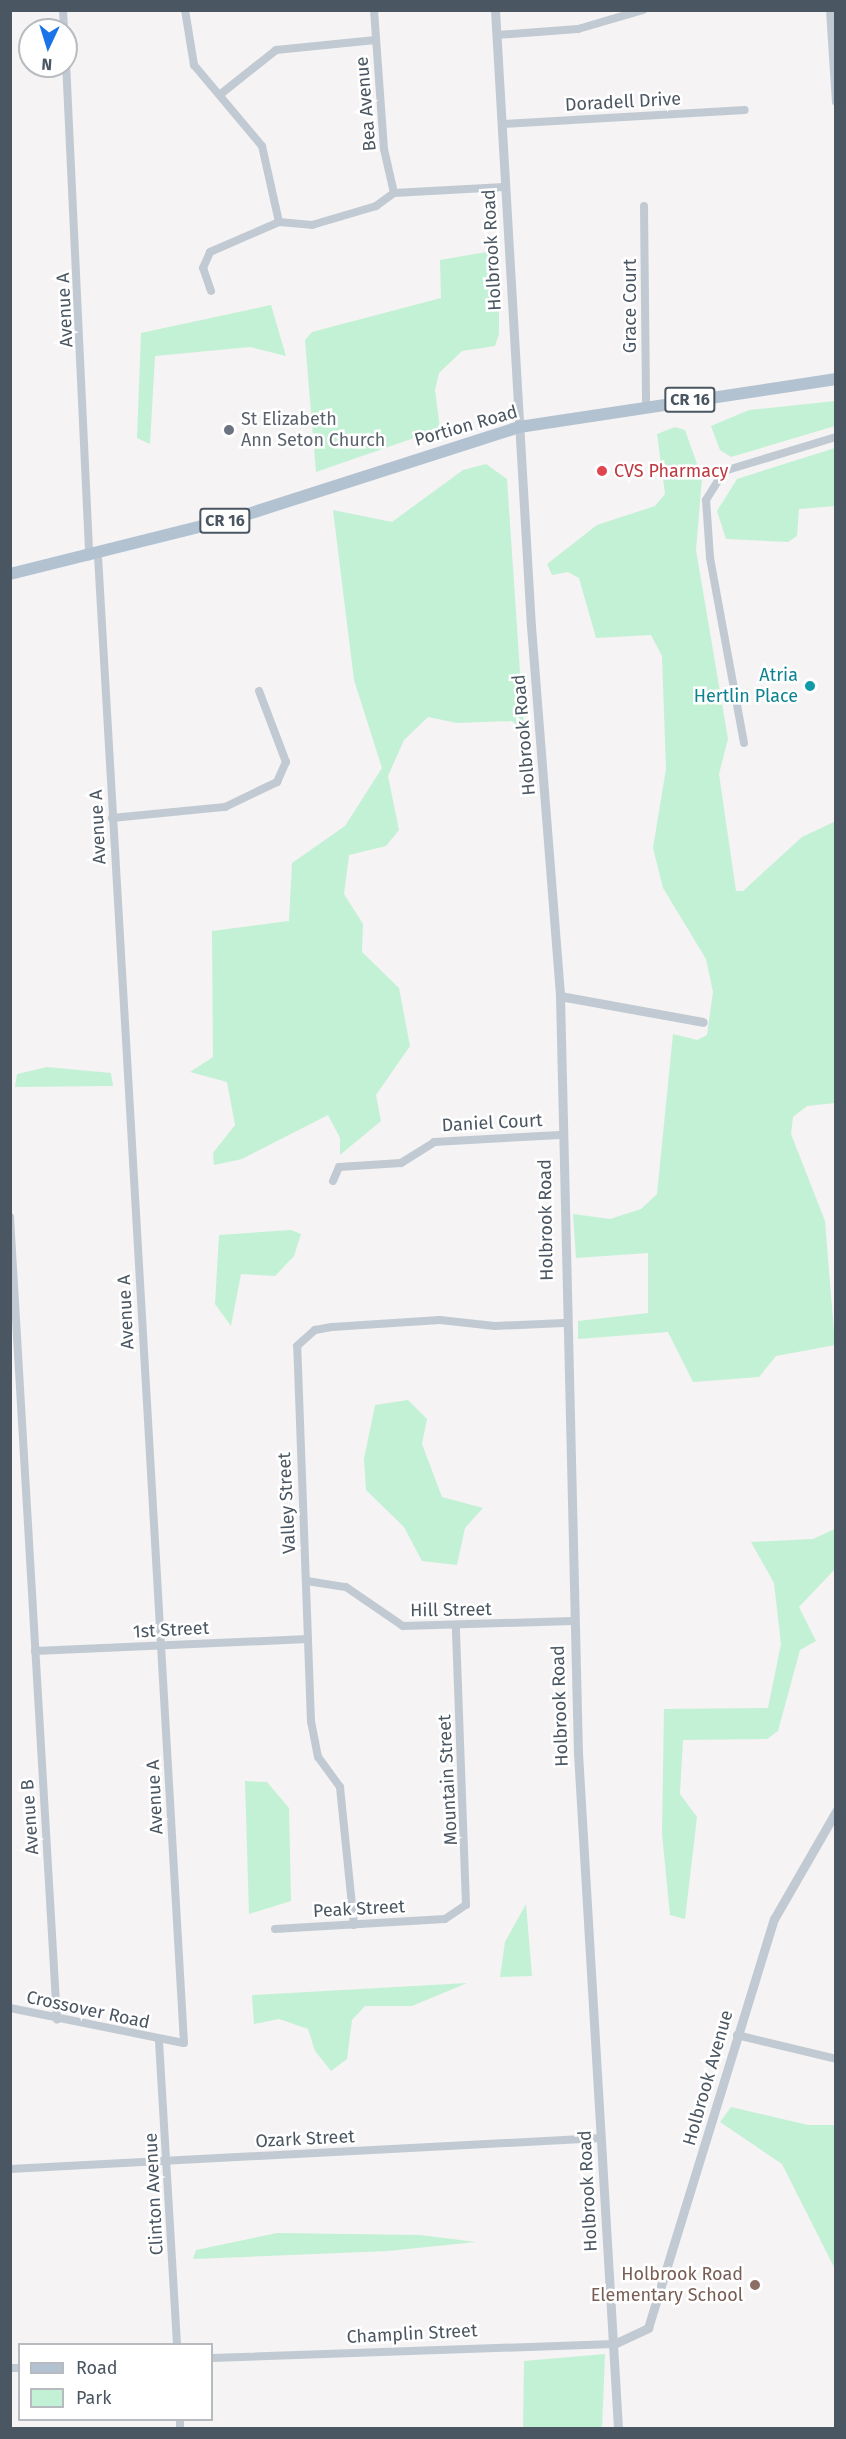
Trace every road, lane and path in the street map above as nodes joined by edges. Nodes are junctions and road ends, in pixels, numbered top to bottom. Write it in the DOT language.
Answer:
graph roads {
  1 [pos="185,10"];
  2 [pos="374,10"];
  3 [pos="495,10"];
  4 [pos="643,10"];
  5 [pos="830,10"];
  6 [pos="497,35"];
  7 [pos="376,40"];
  8 [pos="67,78"];
  9 [pos="222,93"];
  10 [pos="836,102"];
  11 [pos="745,110"];
  12 [pos="502,124"];
  13 [pos="504,187"];
  14 [pos="394,193"];
  15 [pos="644,206"];
  16 [pos="279,222"];
  17 [pos="211,291"];
  18 [pos="836,379"];
  19 [pos="646,406"];
  20 [pos="519,427"];
  21 [pos="836,436"];
  22 [pos="94,556"];
  23 [pos="10,574"];
  24 [pos="259,690"];
  25 [pos="744,743"];
  26 [pos="112,819"];
  27 [pos="560,996"];
  28 [pos="703,1022"];
  29 [pos="560,1135"];
  30 [pos="333,1181"];
  31 [pos="10,1218"];
  32 [pos="564,1323"];
  33 [pos="307,1581"];
  34 [pos="573,1621"];
  35 [pos="456,1628"];
  36 [pos="308,1639"];
  37 [pos="161,1645"];
  38 [pos="35,1651"];
  39 [pos="836,1811"];
  40 [pos="445,1919"];
  41 [pos="354,1925"];
  42 [pos="275,1929"];
  43 [pos="10,2008"];
  44 [pos="57,2020"];
  45 [pos="737,2036"];
  46 [pos="159,2041"];
  47 [pos="836,2059"];
  48 [pos="601,2138"];
  49 [pos="167,2161"];
  50 [pos="10,2169"];
  51 [pos="177,2343"];
  52 [pos="614,2344"];
  53 [pos="213,2358"];
  54 [pos="618,2428"];
  1 -- 9 [label="street"];
  2 -- 7 [label="street, Bea Avenue"];
  3 -- 6 [label="street, Holbrook Road"];
  4 -- 6 [label="street"];
  5 -- 10 [label="street"];
  6 -- 12 [label="street, Holbrook Road"];
  7 -- 9 [label="street"];
  7 -- 14 [label="street, Bea Avenue"];
  8 -- 22 [label="street, Avenue A"];
  9 -- 16 [label="street"];
  11 -- 12 [label="street, Doradell Drive"];
  12 -- 13 [label="street, Holbrook Road"];
  13 -- 14 [label="street"];
  13 -- 20 [label="street, Holbrook Road"];
  14 -- 16 [label="street"];
  15 -- 19 [label="street, Grace Court"];
  16 -- 17 [label="street"];
  18 -- 19 [label="main road, Portion Road / CR 16"];
  19 -- 20 [label="main road, Portion Road / CR 16"];
  20 -- 22 [label="main road, Portion Road / CR 16"];
  20 -- 27 [label="street, Holbrook Road"];
  21 -- 25 [label="street"];
  22 -- 23 [label="main road, Portion Road / CR 16"];
  22 -- 26 [label="street, Avenue A"];
  24 -- 26 [label="street"];
  26 -- 37 [label="street, Avenue A"];
  27 -- 28 [label="street"];
  27 -- 29 [label="street, Holbrook Road"];
  29 -- 30 [label="street, Daniel Court"];
  29 -- 32 [label="street, Holbrook Road"];
  31 -- 38 [label="street, Avenue B"];
  32 -- 33 [label="street, Valley Street"];
  32 -- 34 [label="street, Holbrook Road"];
  33 -- 35 [label="street, Hill Street"];
  33 -- 36 [label="street, Valley Street"];
  34 -- 35 [label="street, Hill Street"];
  34 -- 48 [label="street, Holbrook Road"];
  35 -- 40 [label="street, Mountain Street"];
  36 -- 37 [label="street, 1st Street"];
  36 -- 41 [label="street, Valley Street"];
  37 -- 38 [label="street, 1st Street"];
  37 -- 46 [label="street, Avenue A"];
  38 -- 44 [label="street, Avenue B"];
  39 -- 45 [label="street, Holbrook Avenue"];
  40 -- 41 [label="street, Peak Street"];
  41 -- 42 [label="street, Peak Street"];
  43 -- 44 [label="street, Crossover Road"];
  44 -- 46 [label="street, Crossover Road"];
  45 -- 47 [label="street"];
  45 -- 52 [label="street, Holbrook Avenue"];
  46 -- 49 [label="street, Clinton Avenue"];
  48 -- 49 [label="street, Ozark Street"];
  48 -- 52 [label="street, Holbrook Road"];
  49 -- 50 [label="street, Ozark Street"];
  49 -- 51 [label="street, Clinton Avenue"];
  52 -- 53 [label="street, Champlin Street"];
  52 -- 54 [label="street, Holbrook Road"];
}
